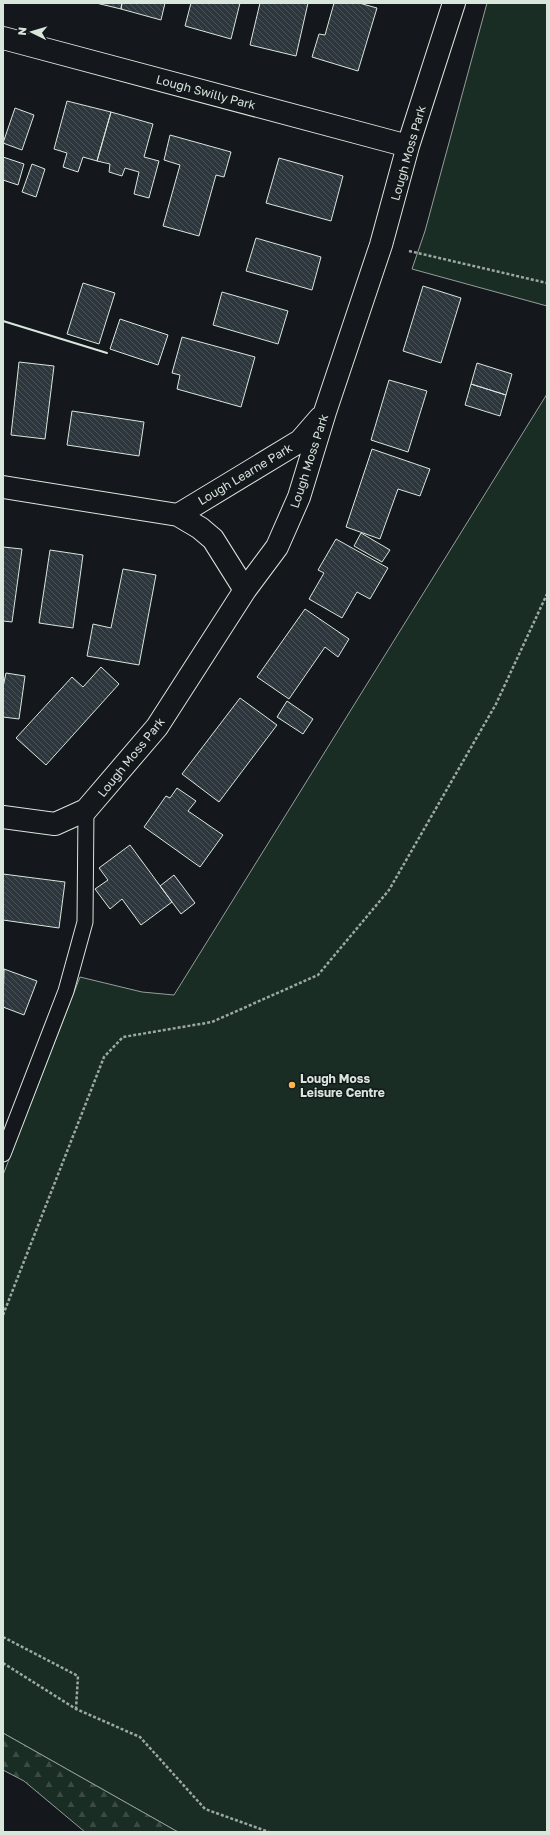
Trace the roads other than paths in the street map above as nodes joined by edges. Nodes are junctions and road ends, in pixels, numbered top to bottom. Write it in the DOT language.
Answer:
graph roads {
  1 [pos="454,3"];
  2 [pos="3,38"];
  3 [pos="408,146"];
  4 [pos="325,412"];
  5 [pos="3,487"];
  6 [pos="178,515"];
  7 [pos="245,590"];
  8 [pos="86,810"];
  9 [pos="3,817"];
  10 [pos="3,1154"];
  1 -- 3 [label="street, Lough Moss Park"];
  2 -- 3 [label="street, Lough Swilly Park"];
  3 -- 4 [label="street, Lough Moss Park"];
  4 -- 6 [label="street, Lough Learne Park"];
  4 -- 7 [label="street, Lough Moss Park"];
  5 -- 6 [label="street"];
  6 -- 7 [label="street"];
  7 -- 8 [label="street, Lough Moss Park"];
  8 -- 9 [label="street, Lough Moss Park"];
  8 -- 10 [label="lane"];
}
